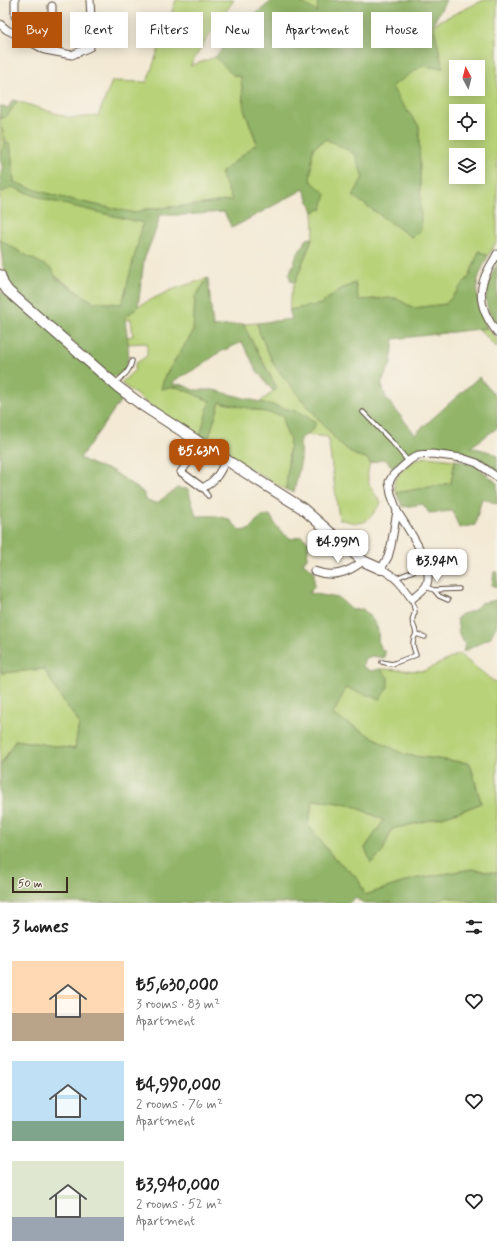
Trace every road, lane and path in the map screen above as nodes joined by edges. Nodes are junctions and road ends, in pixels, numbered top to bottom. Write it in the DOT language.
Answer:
graph roads {
  1 [pos="15,0"];
  2 [pos="90,0"];
  3 [pos="52,6"];
  4 [pos="14,12"];
  5 [pos="0,24"];
  6 [pos="52,51"];
  7 [pos="497,254"];
  8 [pos="0,275"];
  9 [pos="497,332"];
  10 [pos="132,361"];
  11 [pos="114,384"];
  12 [pos="363,412"];
  13 [pos="201,444"];
  14 [pos="226,460"];
  15 [pos="408,461"];
  16 [pos="497,477"];
  17 [pos="203,488"];
  18 [pos="208,496"];
  19 [pos="397,511"];
  20 [pos="455,560"];
  21 [pos="363,561"];
  22 [pos="427,567"];
  23 [pos="381,569"];
  24 [pos="314,571"];
  25 [pos="396,578"];
  26 [pos="426,587"];
  27 [pos="459,589"];
  28 [pos="434,590"];
  29 [pos="412,599"];
  30 [pos="448,600"];
  31 [pos="416,634"];
  32 [pos="425,637"];
  33 [pos="382,662"];
  1 -- 4 [label="street"];
  2 -- 6 [label="street"];
  3 -- 6 [label="street"];
  5 -- 6 [label="street"];
  7 -- 9 [label="street"];
  8 -- 11 [label="street"];
  10 -- 11 [label="lane"];
  11 -- 13 [label="street"];
  12 -- 15 [label="lane"];
  13 -- 14 [label="street"];
  13 -- 17 [label="street"];
  14 -- 17 [label="street"];
  14 -- 21 [label="street"];
  15 -- 16 [label="street"];
  15 -- 19 [label="street"];
  17 -- 18 [label="lane"];
  19 -- 22 [label="street"];
  19 -- 23 [label="street"];
  20 -- 22 [label="lane"];
  21 -- 23 [label="street"];
  21 -- 24 [label="street"];
  22 -- 25 [label="lane"];
  22 -- 26 [label="street"];
  23 -- 25 [label="street"];
  25 -- 29 [label="street"];
  26 -- 28 [label="lane"];
  26 -- 29 [label="street"];
  27 -- 28 [label="lane"];
  28 -- 30 [label="lane"];
  29 -- 31 [label="lane"];
  31 -- 32 [label="lane"];
  31 -- 33 [label="lane"];
}
